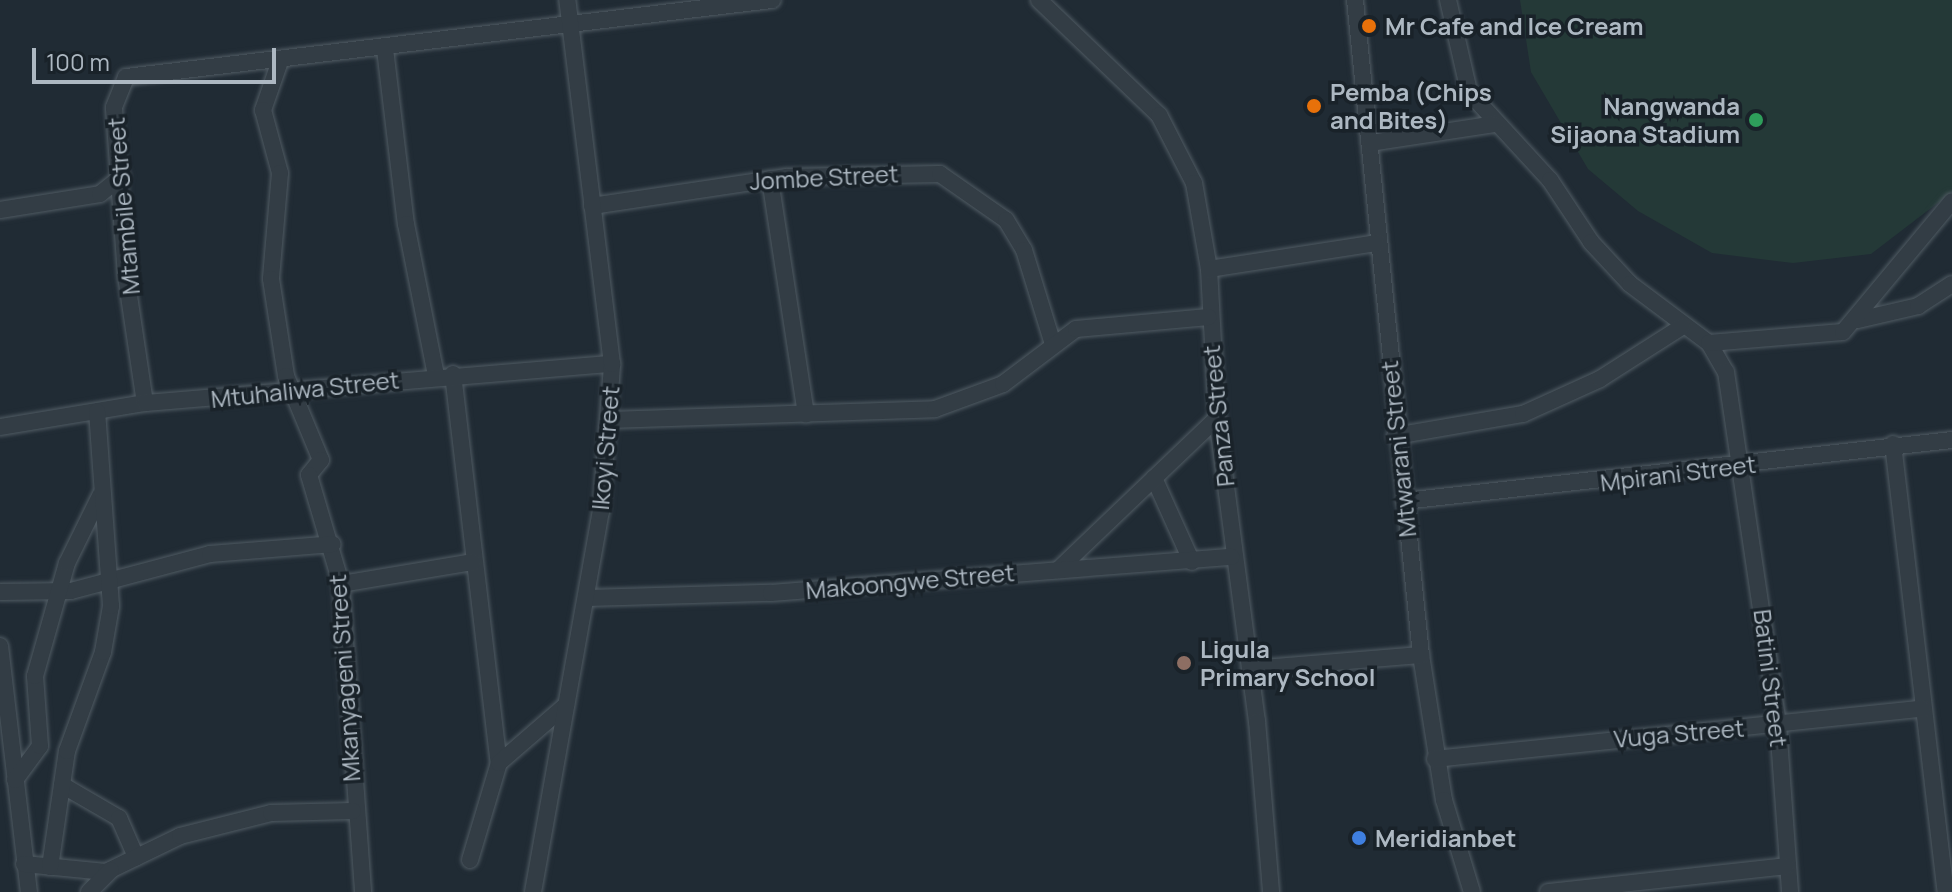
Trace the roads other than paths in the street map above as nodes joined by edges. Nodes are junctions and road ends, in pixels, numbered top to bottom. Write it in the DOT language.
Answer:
graph roads {
  1 [pos="567,0"];
  2 [pos="772,0"];
  3 [pos="1039,0"];
  4 [pos="1355,0"];
  5 [pos="1448,0"];
  6 [pos="569,19"];
  7 [pos="385,49"];
  8 [pos="279,64"];
  9 [pos="1495,124"];
  10 [pos="1371,143"];
  11 [pos="122,176"];
  12 [pos="770,179"];
  13 [pos="1952,201"];
  14 [pos="592,206"];
  15 [pos="0,210"];
  16 [pos="1376,243"];
  17 [pos="1209,269"];
  18 [pos="1952,284"];
  19 [pos="1208,317"];
  20 [pos="1858,320"];
  21 [pos="1683,326"];
  22 [pos="1709,343"];
  23 [pos="1053,344"];
  24 [pos="612,364"];
  25 [pos="445,375"];
  26 [pos="293,391"];
  27 [pos="145,403"];
  28 [pos="97,412"];
  29 [pos="806,414"];
  30 [pos="1217,418"];
  31 [pos="609,420"];
  32 [pos="0,427"];
  33 [pos="1395,436"];
  34 [pos="1952,440"];
  35 [pos="1893,444"];
  36 [pos="1741,465"];
  37 [pos="1154,478"];
  38 [pos="100,496"];
  39 [pos="1404,501"];
  40 [pos="333,544"];
  41 [pos="1232,557"];
  42 [pos="473,562"];
  43 [pos="1192,562"];
  44 [pos="1057,571"];
  45 [pos="111,577"];
  46 [pos="341,584"];
  47 [pos="0,592"];
  48 [pos="58,592"];
  49 [pos="587,598"];
  50 [pos="0,646"];
  51 [pos="1421,655"];
  52 [pos="1250,669"];
  53 [pos="566,705"];
  54 [pos="1922,709"];
  55 [pos="1778,724"];
  56 [pos="1435,759"];
  57 [pos="499,763"];
  58 [pos="15,780"];
  59 [pos="62,785"];
  60 [pos="353,811"];
  61 [pos="136,857"];
  62 [pos="470,860"];
  63 [pos="24,864"];
  64 [pos="1787,866"];
  65 [pos="50,867"];
  66 [pos="111,870"];
  67 [pos="1639,889"];
  68 [pos="29,892"];
  69 [pos="89,892"];
  70 [pos="363,892"];
  71 [pos="533,892"];
  72 [pos="1271,892"];
  73 [pos="1472,892"];
  74 [pos="1548,892"];
  75 [pos="1790,892"];
  76 [pos="1946,892"];
  1 -- 6 [label="street, Ikoyi Street"];
  2 -- 6 [label="street"];
  3 -- 17 [label="street, Panza Street"];
  4 -- 10 [label="street, Mtwarani Street"];
  5 -- 9 [label="street"];
  6 -- 7 [label="street, Mtambile Street"];
  6 -- 14 [label="street, Ikoyi Street"];
  7 -- 8 [label="street, Mtambile Street"];
  7 -- 25 [label="street"];
  8 -- 11 [label="street, Mtambile Street"];
  8 -- 26 [label="street"];
  9 -- 10 [label="street"];
  9 -- 21 [label="street"];
  10 -- 16 [label="street, Mtwarani Street"];
  11 -- 15 [label="street"];
  11 -- 27 [label="street, Mtambile Street"];
  12 -- 14 [label="street, Jombe Street"];
  12 -- 23 [label="street, Jombe Street"];
  12 -- 29 [label="street"];
  13 -- 20 [label="street"];
  14 -- 24 [label="street, Ikoyi Street"];
  16 -- 17 [label="street"];
  16 -- 33 [label="street, Mtwarani Street"];
  17 -- 19 [label="street, Panza Street"];
  18 -- 20 [label="street"];
  19 -- 23 [label="street"];
  19 -- 30 [label="street, Panza Street"];
  20 -- 22 [label="street"];
  21 -- 22 [label="street"];
  21 -- 33 [label="street"];
  22 -- 36 [label="street, Batini Street"];
  23 -- 29 [label="street"];
  24 -- 25 [label="street, Mtuhaliwa Street"];
  24 -- 31 [label="street, Ikoyi Street"];
  25 -- 26 [label="street, Mtuhaliwa Street"];
  25 -- 42 [label="street"];
  26 -- 27 [label="street, Mtuhaliwa Street"];
  26 -- 40 [label="street"];
  27 -- 28 [label="street, Mtuhaliwa Street"];
  28 -- 32 [label="street, Mtuhaliwa Street"];
  28 -- 38 [label="street"];
  29 -- 31 [label="street"];
  30 -- 37 [label="street"];
  30 -- 41 [label="street, Panza Street"];
  31 -- 49 [label="street, Ikoyi Street"];
  33 -- 39 [label="street, Mtwarani Street"];
  34 -- 35 [label="street, Mpirani Street"];
  35 -- 36 [label="street, Mpirani Street"];
  35 -- 54 [label="street"];
  36 -- 39 [label="street, Mpirani Street"];
  36 -- 55 [label="street, Batini Street"];
  37 -- 43 [label="street"];
  37 -- 44 [label="street"];
  38 -- 45 [label="street"];
  38 -- 48 [label="street"];
  39 -- 51 [label="street, Mtwarani Street"];
  40 -- 45 [label="street, Mkanyageni Street"];
  40 -- 46 [label="street, Mkanyageni Street"];
  41 -- 43 [label="street, Makoongwe Street"];
  41 -- 52 [label="street, Panza Street"];
  42 -- 46 [label="street"];
  42 -- 57 [label="street"];
  43 -- 44 [label="street, Makoongwe Street"];
  44 -- 49 [label="street, Makoongwe Street"];
  45 -- 48 [label="street, Mkanyageni Street"];
  45 -- 59 [label="street"];
  46 -- 60 [label="street, Mkanyageni Street"];
  47 -- 48 [label="street, Mkanyageni Street"];
  48 -- 58 [label="street"];
  49 -- 53 [label="street, Ikoyi Street"];
  50 -- 58 [label="street"];
  51 -- 52 [label="street"];
  51 -- 56 [label="street, Mtwarani Street"];
  52 -- 72 [label="street, Panza Street"];
  53 -- 57 [label="street"];
  53 -- 71 [label="street, Ikoyi Street"];
  54 -- 55 [label="street, Vuga Street"];
  54 -- 76 [label="street"];
  55 -- 56 [label="street, Vuga Street"];
  55 -- 64 [label="street, Batini Street"];
  56 -- 73 [label="street, Mtwarani Street"];
  57 -- 62 [label="street"];
  58 -- 63 [label="street"];
  59 -- 61 [label="street"];
  59 -- 65 [label="street"];
  60 -- 61 [label="street"];
  60 -- 70 [label="street, Mkanyageni Street"];
  61 -- 66 [label="street"];
  63 -- 65 [label="street"];
  63 -- 68 [label="street"];
  64 -- 67 [label="street"];
  64 -- 75 [label="street, Batini Street"];
  65 -- 66 [label="street"];
  66 -- 69 [label="street"];
  67 -- 74 [label="street"];
}
